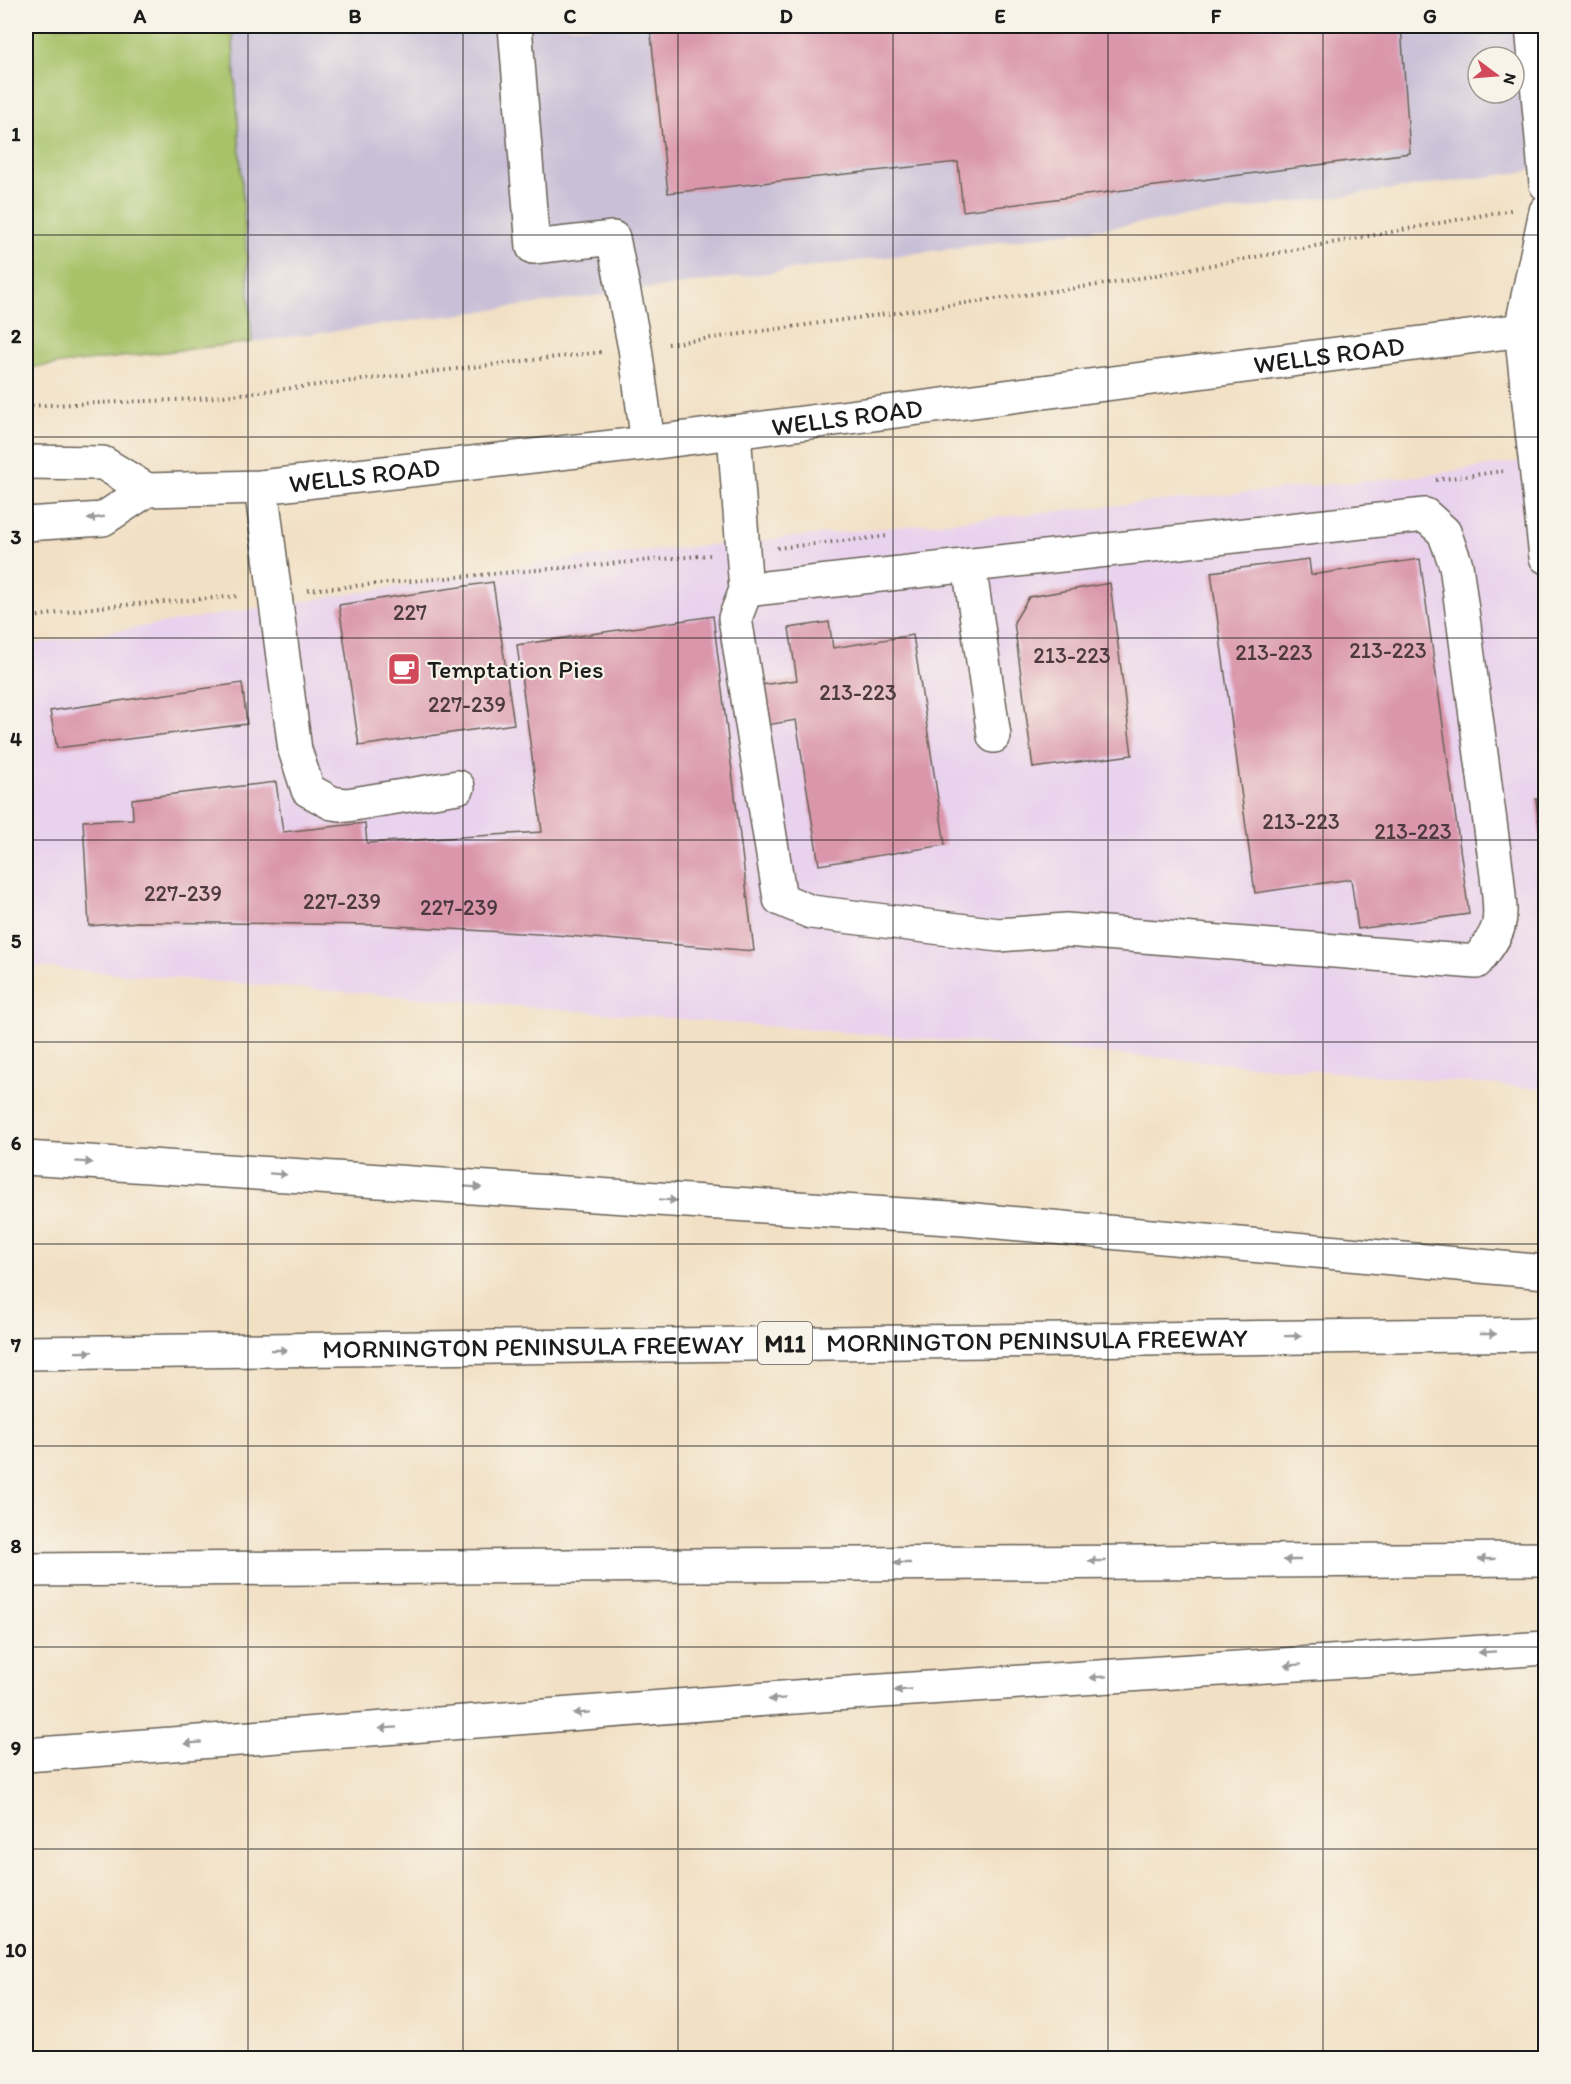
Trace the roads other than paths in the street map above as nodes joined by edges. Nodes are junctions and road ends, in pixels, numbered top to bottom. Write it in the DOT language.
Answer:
graph roads {
  1 [pos="515,26"];
  2 [pos="1532,26"];
  3 [pos="1545,184"];
  4 [pos="1534,210"];
  5 [pos="1533,328"];
  6 [pos="734,433"];
  7 [pos="648,443"];
  8 [pos="26,462"];
  9 [pos="261,487"];
  10 [pos="147,490"];
  11 [pos="26,524"];
  12 [pos="1545,557"];
  13 [pos="969,565"];
  14 [pos="746,590"];
  15 [pos="994,736"];
  16 [pos="458,788"];
  17 [pos="26,1158"];
  18 [pos="1545,1272"];
  19 [pos="1545,1334"];
  20 [pos="26,1353"];
  21 [pos="1545,1559"];
  22 [pos="26,1570"];
  23 [pos="1545,1648"];
  24 [pos="26,1755"];
  1 -- 7 [label="main road"];
  2 -- 3 [label="main road"];
  4 -- 5 [label="main road"];
  5 -- 6 [label="main road, WELLS ROAD"];
  5 -- 12 [label="main road"];
  6 -- 7 [label="main road, WELLS ROAD"];
  6 -- 14 [label="main road"];
  7 -- 9 [label="main road, WELLS ROAD"];
  8 -- 10 [label="main road"];
  9 -- 10 [label="main road, WELLS ROAD"];
  9 -- 16 [label="main road"];
  10 -- 11 [label="main road, one-way"];
  13 -- 14 [label="main road"];
  13 -- 14 [label="main road"];
  13 -- 15 [label="main road"];
  17 -- 18 [label="main road, one-way"];
  20 -- 19 [label="main road, MORNINGTON PENINSULA FREEWAY / M11, one-way"];
  21 -- 22 [label="main road, one-way"];
  23 -- 24 [label="main road, one-way"];
}
